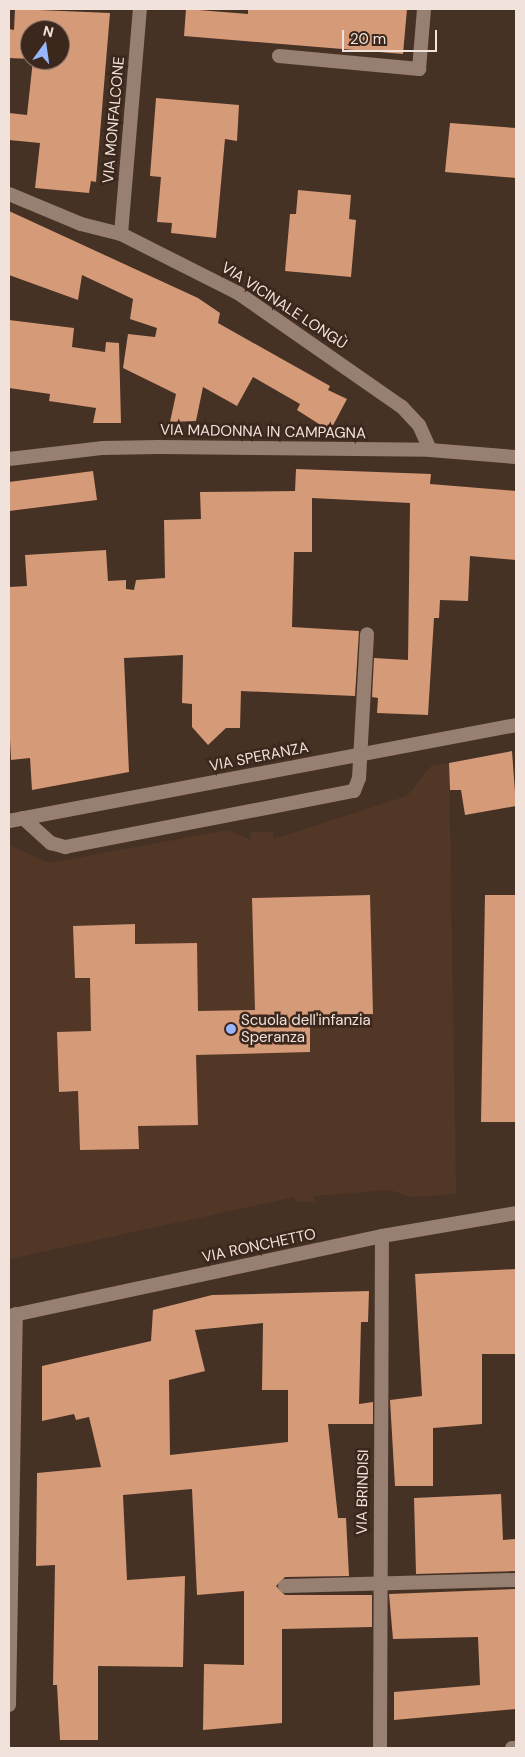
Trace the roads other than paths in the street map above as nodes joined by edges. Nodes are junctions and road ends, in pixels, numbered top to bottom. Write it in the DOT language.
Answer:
graph roads {
  1 [pos="140,9"];
  2 [pos="424,9"];
  3 [pos="279,56"];
  4 [pos="9,194"];
  5 [pos="121,234"];
  6 [pos="430,450"];
  7 [pos="516,458"];
  8 [pos="9,459"];
  9 [pos="367,634"];
  10 [pos="516,726"];
  11 [pos="360,754"];
  12 [pos="23,818"];
  13 [pos="9,821"];
  14 [pos="516,1213"];
  15 [pos="382,1236"];
  16 [pos="12,1315"];
  17 [pos="11,1472"];
  18 [pos="516,1580"];
  19 [pos="379,1582"];
  20 [pos="285,1586"];
  21 [pos="9,1705"];
  22 [pos="380,1748"];
  23 [pos="512,1748"];
  24 [pos="516,1748"];
  1 -- 5 [label="street, VIA MONFALCONE"];
  2 -- 3 [label="street"];
  4 -- 5 [label="street, VIA VICINALE LONGÙ"];
  5 -- 6 [label="street, VIA VICINALE LONGÙ"];
  6 -- 7 [label="street, VIA MADONNA IN CAMPAGNA"];
  6 -- 8 [label="street, VIA MADONNA IN CAMPAGNA"];
  9 -- 11 [label="street"];
  10 -- 11 [label="street, VIA SPERANZA"];
  11 -- 12 [label="street, VIA SPERANZA"];
  11 -- 12 [label="street"];
  12 -- 13 [label="street, VIA SPERANZA"];
  14 -- 15 [label="street, VIA RONCHETTO"];
  15 -- 16 [label="street, VIA RONCHETTO"];
  15 -- 19 [label="street, VIA BRINDISI"];
  16 -- 17 [label="street"];
  17 -- 21 [label="street"];
  18 -- 19 [label="street"];
  19 -- 20 [label="street"];
  19 -- 22 [label="street, VIA BRINDISI"];
  23 -- 24 [label="street"];
}
